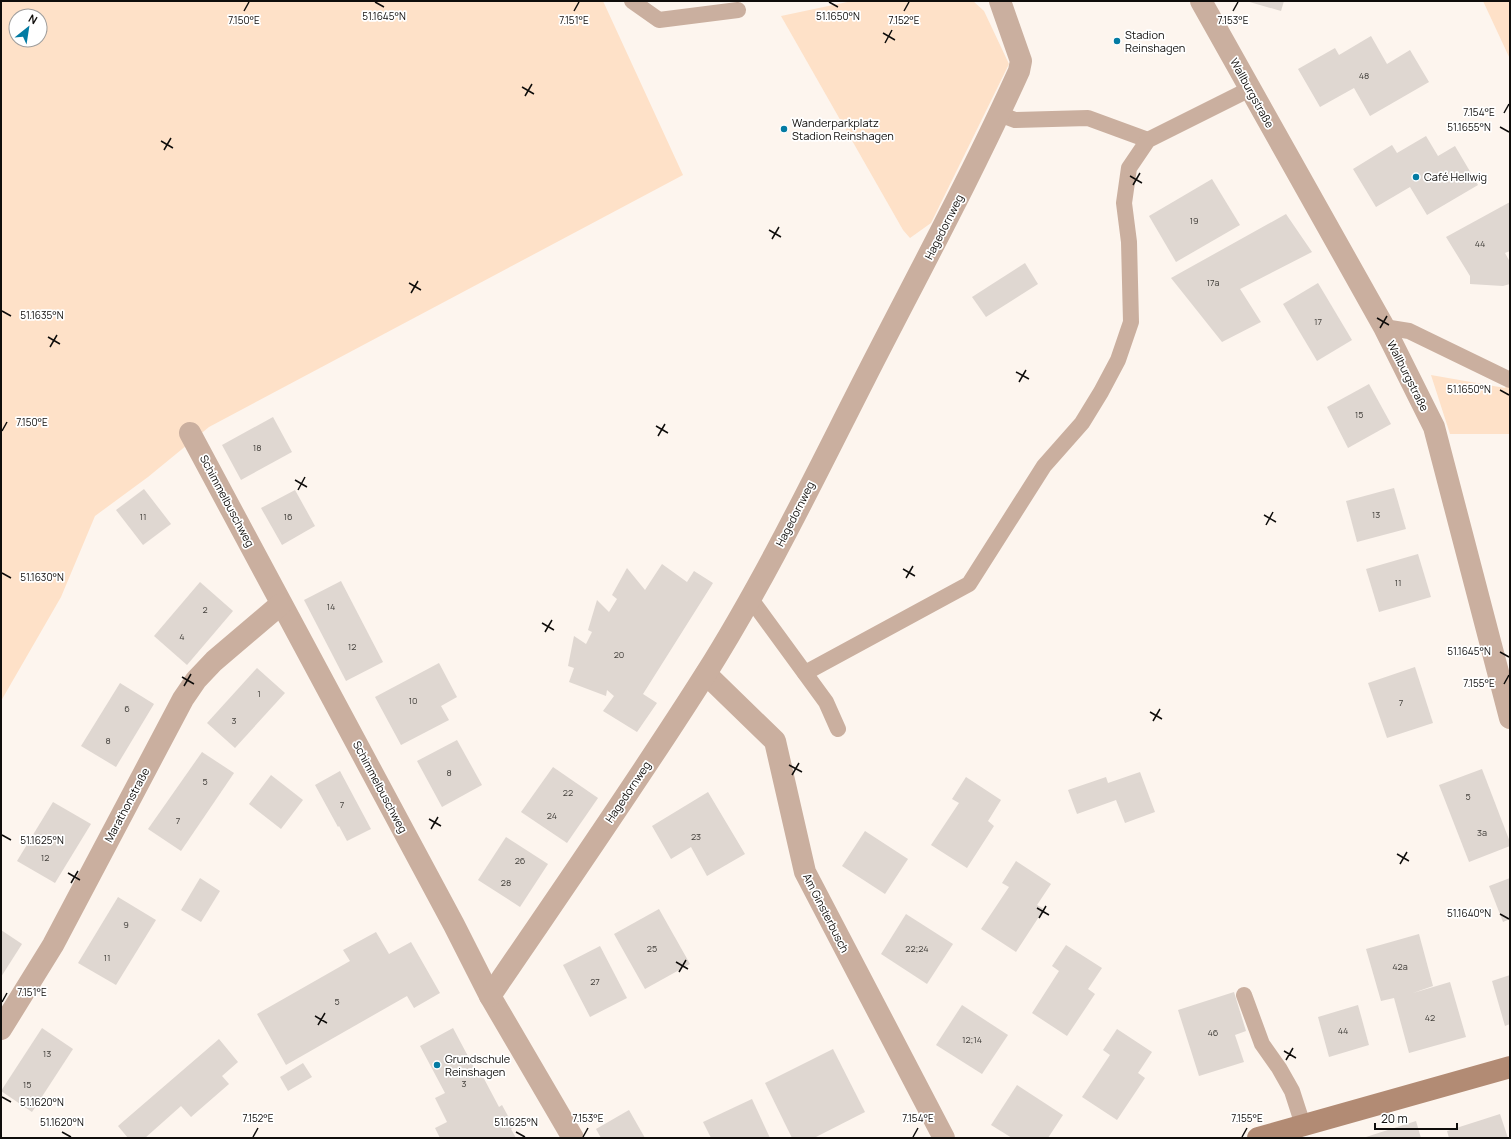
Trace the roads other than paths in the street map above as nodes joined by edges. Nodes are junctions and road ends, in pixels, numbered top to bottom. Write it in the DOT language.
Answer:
graph roads {
  1 [pos="632,1"];
  2 [pos="1000,1"];
  3 [pos="1201,1"];
  4 [pos="738,10"];
  5 [pos="1250,89"];
  6 [pos="999,114"];
  7 [pos="1148,140"];
  8 [pos="1384,327"];
  9 [pos="1510,380"];
  10 [pos="190,433"];
  11 [pos="750,598"];
  12 [pos="282,604"];
  13 [pos="805,673"];
  14 [pos="706,674"];
  15 [pos="1510,718"];
  16 [pos="838,729"];
  17 [pos="1244,995"];
  18 [pos="490,996"];
  19 [pos="1,1029"];
  20 [pos="1510,1068"];
  21 [pos="1303,1125"];
  22 [pos="574,1138"];
  23 [pos="944,1138"];
  24 [pos="1258,1138"];
  1 -- 4 [label="lane"];
  2 -- 6 [label="street, Hagedornweg"];
  3 -- 5 [label="street, Wallburgstraße"];
  5 -- 7 [label="lane"];
  5 -- 8 [label="street, Wallburgstraße"];
  6 -- 7 [label="lane"];
  6 -- 11 [label="street, Hagedornweg"];
  7 -- 13 [label="lane"];
  8 -- 9 [label="lane"];
  8 -- 15 [label="street, Wallburgstraße"];
  10 -- 12 [label="street, Schimmelbuschweg"];
  11 -- 13 [label="lane"];
  11 -- 14 [label="street, Hagedornweg"];
  12 -- 18 [label="street, Schimmelbuschweg"];
  12 -- 19 [label="street, Marathonstraße"];
  13 -- 16 [label="lane"];
  14 -- 18 [label="street, Hagedornweg"];
  14 -- 23 [label="street, Am Ginsterbusch"];
  17 -- 21 [label="lane"];
  18 -- 22 [label="street, Schimmelbuschweg"];
  20 -- 21 [label="main road"];
  21 -- 24 [label="main road"];
}
